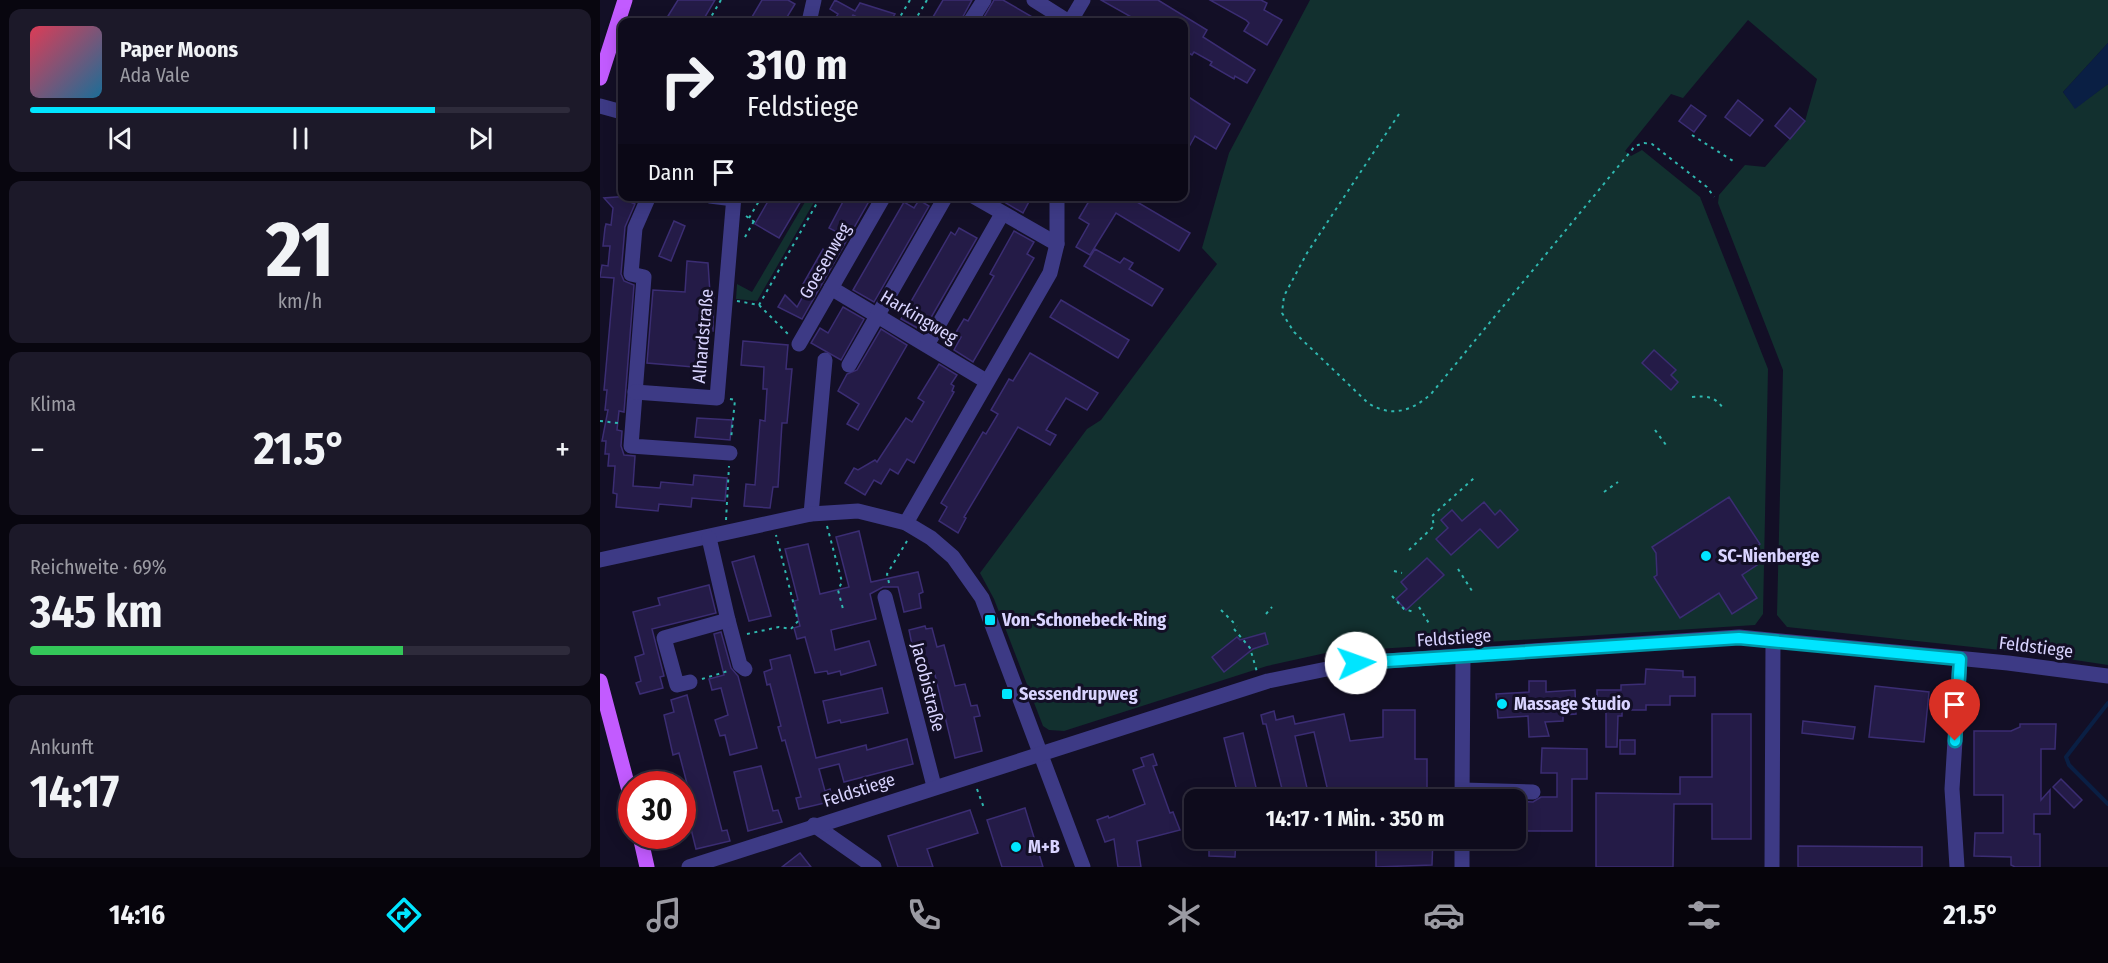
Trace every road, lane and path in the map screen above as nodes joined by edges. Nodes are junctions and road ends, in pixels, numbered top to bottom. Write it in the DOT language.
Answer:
graph roads {
  1 [pos="625,0"];
  2 [pos="721,0"];
  3 [pos="814,0"];
  4 [pos="910,0"];
  5 [pos="927,0"];
  6 [pos="984,0"];
  7 [pos="1034,0"];
  8 [pos="1083,0"];
  9 [pos="619,18"];
  10 [pos="710,18"];
  11 [pos="809,18"];
  12 [pos="899,18"];
  13 [pos="916,18"];
  14 [pos="973,18"];
  15 [pos="1063,18"];
  16 [pos="1072,18"];
  17 [pos="618,22"];
  18 [pos="600,78"];
  19 [pos="600,106"];
  20 [pos="618,111"];
  21 [pos="1399,114"];
  22 [pos="1692,135"];
  23 [pos="1733,161"];
  24 [pos="1714,197"];
  25 [pos="647,201"];
  26 [pos="734,201"];
  27 [pos="759,201"];
  28 [pos="818,201"];
  29 [pos="881,201"];
  30 [pos="943,201"];
  31 [pos="981,201"];
  32 [pos="1057,201"];
  33 [pos="1002,214"];
  34 [pos="749,218"];
  35 [pos="754,221"];
  36 [pos="743,239"];
  37 [pos="1057,244"];
  38 [pos="831,288"];
  39 [pos="726,299"];
  40 [pos="877,315"];
  41 [pos="799,344"];
  42 [pos="927,345"];
  43 [pos="825,360"];
  44 [pos="849,365"];
  45 [pos="986,381"];
  46 [pos="635,392"];
  47 [pos="1692,397"];
  48 [pos="717,398"];
  49 [pos="1723,408"];
  50 [pos="600,421"];
  51 [pos="633,425"];
  52 [pos="1655,430"];
  53 [pos="1666,445"];
  54 [pos="730,453"];
  55 [pos="1474,478"];
  56 [pos="1618,482"];
  57 [pos="1604,492"];
  58 [pos="817,514"];
  59 [pos="773,523"];
  60 [pos="910,525"];
  61 [pos="725,535"];
  62 [pos="709,538"];
  63 [pos="1409,550"];
  64 [pos="600,560"];
  65 [pos="1458,569"];
  66 [pos="1394,571"];
  67 [pos="1402,573"];
  68 [pos="1474,594"];
  69 [pos="1392,596"];
  70 [pos="885,597"];
  71 [pos="1272,607"];
  72 [pos="1419,607"];
  73 [pos="843,609"];
  74 [pos="1221,610"];
  75 [pos="1414,612"];
  76 [pos="1266,614"];
  77 [pos="728,620"];
  78 [pos="1430,625"];
  79 [pos="733,638"];
  80 [pos="1773,641"];
  81 [pos="1463,657"];
  82 [pos="1960,659"];
  83 [pos="743,667"];
  84 [pos="2108,676"];
  85 [pos="600,681"];
  86 [pos="690,682"];
  87 [pos="1259,683"];
  88 [pos="1041,754"];
  89 [pos="624,771"];
  90 [pos="972,775"];
  91 [pos="934,786"];
  92 [pos="1462,789"];
  93 [pos="1526,792"];
  94 [pos="1533,792"];
  95 [pos="984,808"];
  96 [pos="814,825"];
  97 [pos="643,849"];
  98 [pos="1462,849"];
  99 [pos="647,867"];
  100 [pos="689,867"];
  101 [pos="873,867"];
  102 [pos="1083,867"];
  103 [pos="1462,867"];
  104 [pos="1772,867"];
  105 [pos="1957,867"];
  1 -- 9 [label="main road"];
  2 -- 10 [label="path"];
  3 -- 11 [label="street"];
  4 -- 12 [label="path"];
  5 -- 13 [label="path"];
  6 -- 14 [label="street"];
  7 -- 15 [label="street"];
  8 -- 16 [label="street"];
  17 -- 18 [label="main road"];
  19 -- 20 [label="street"];
  21 -- 24 [label="path"];
  22 -- 23 [label="path"];
  25 -- 46 [label="street"];
  26 -- 39 [label="street, Alhardstraße"];
  27 -- 34 [label="path"];
  28 -- 39 [label="path"];
  29 -- 38 [label="street, Goesenweg"];
  30 -- 40 [label="street"];
  31 -- 33 [label="street"];
  32 -- 37 [label="street"];
  33 -- 37 [label="street"];
  33 -- 42 [label="street"];
  35 -- 36 [label="path"];
  37 -- 45 [label="street"];
  38 -- 40 [label="street, Harkingweg"];
  38 -- 41 [label="street, Goesenweg"];
  39 -- 48 [label="street, Alhardstraße"];
  40 -- 42 [label="street, Harkingweg"];
  40 -- 44 [label="street"];
  42 -- 45 [label="street, Harkingweg"];
  43 -- 58 [label="street"];
  45 -- 60 [label="street"];
  46 -- 48 [label="street, Alhardstraße"];
  46 -- 51 [label="street"];
  47 -- 49 [label="path"];
  48 -- 54 [label="path"];
  50 -- 51 [label="path"];
  51 -- 54 [label="street"];
  52 -- 53 [label="path"];
  54 -- 61 [label="path"];
  55 -- 63 [label="path"];
  56 -- 57 [label="path"];
  58 -- 59 [label="street"];
  58 -- 60 [label="street"];
  58 -- 73 [label="path"];
  59 -- 61 [label="street"];
  59 -- 79 [label="path"];
  60 -- 70 [label="path"];
  60 -- 88 [label="street"];
  61 -- 62 [label="street"];
  62 -- 64 [label="street"];
  62 -- 77 [label="street"];
  65 -- 68 [label="path"];
  66 -- 67 [label="path"];
  69 -- 75 [label="path"];
  70 -- 91 [label="street, Jacobistraße"];
  71 -- 76 [label="path"];
  72 -- 78 [label="path"];
  74 -- 87 [label="path"];
  77 -- 79 [label="street"];
  77 -- 86 [label="street"];
  79 -- 83 [label="street"];
  80 -- 81 [label="street, Feldstiege"];
  80 -- 82 [label="street, Feldstiege"];
  80 -- 104 [label="street"];
  81 -- 87 [label="street, Feldstiege"];
  81 -- 92 [label="street"];
  82 -- 84 [label="street, Feldstiege"];
  82 -- 105 [label="street"];
  83 -- 86 [label="path"];
  85 -- 89 [label="main road"];
  87 -- 88 [label="street, Feldstiege"];
  88 -- 90 [label="street, Feldstiege"];
  88 -- 102 [label="street"];
  90 -- 91 [label="street, Feldstiege"];
  90 -- 95 [label="path"];
  91 -- 96 [label="street, Feldstiege"];
  93 -- 94 [label="street"];
  96 -- 100 [label="street, Feldstiege"];
  96 -- 101 [label="street"];
  97 -- 99 [label="main road"];
  98 -- 103 [label="street"];
}
